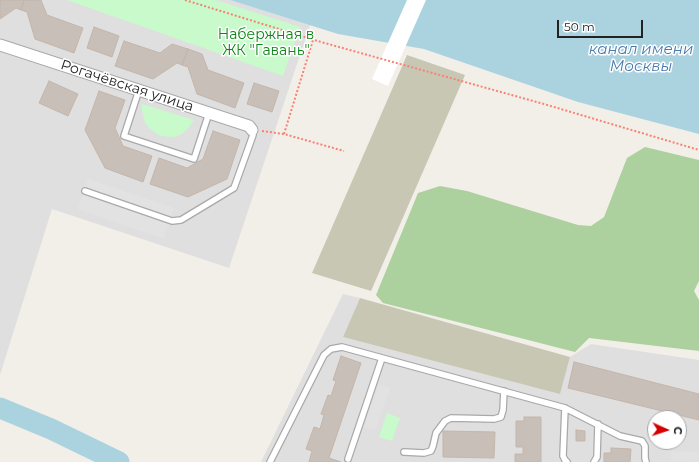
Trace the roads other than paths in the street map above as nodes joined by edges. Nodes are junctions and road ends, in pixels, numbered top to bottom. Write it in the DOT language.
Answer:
graph roads {
  1 [pos="0,45"];
  2 [pos="138,90"];
  3 [pos="209,113"];
  4 [pos="252,130"];
  5 [pos="85,191"];
  6 [pos="382,358"];
  7 [pos="504,391"];
  8 [pos="565,408"];
  9 [pos="598,424"];
  10 [pos="404,452"];
  11 [pos="348,460"];
  12 [pos="270,462"];
  13 [pos="568,462"];
  14 [pos="594,462"];
  15 [pos="646,462"];
  1 -- 2 [label="street, Рогачёвская улица"];
  2 -- 3 [label="street, Рогачёвская улица"];
  2 -- 3 [label="lane"];
  3 -- 4 [label="street, Рогачёвская улица"];
  4 -- 5 [label="lane"];
  6 -- 7 [label="lane"];
  6 -- 11 [label="lane"];
  6 -- 12 [label="lane"];
  7 -- 8 [label="lane"];
  7 -- 10 [label="lane"];
  8 -- 9 [label="lane"];
  8 -- 13 [label="lane"];
  9 -- 14 [label="lane"];
  9 -- 15 [label="lane"];
}
